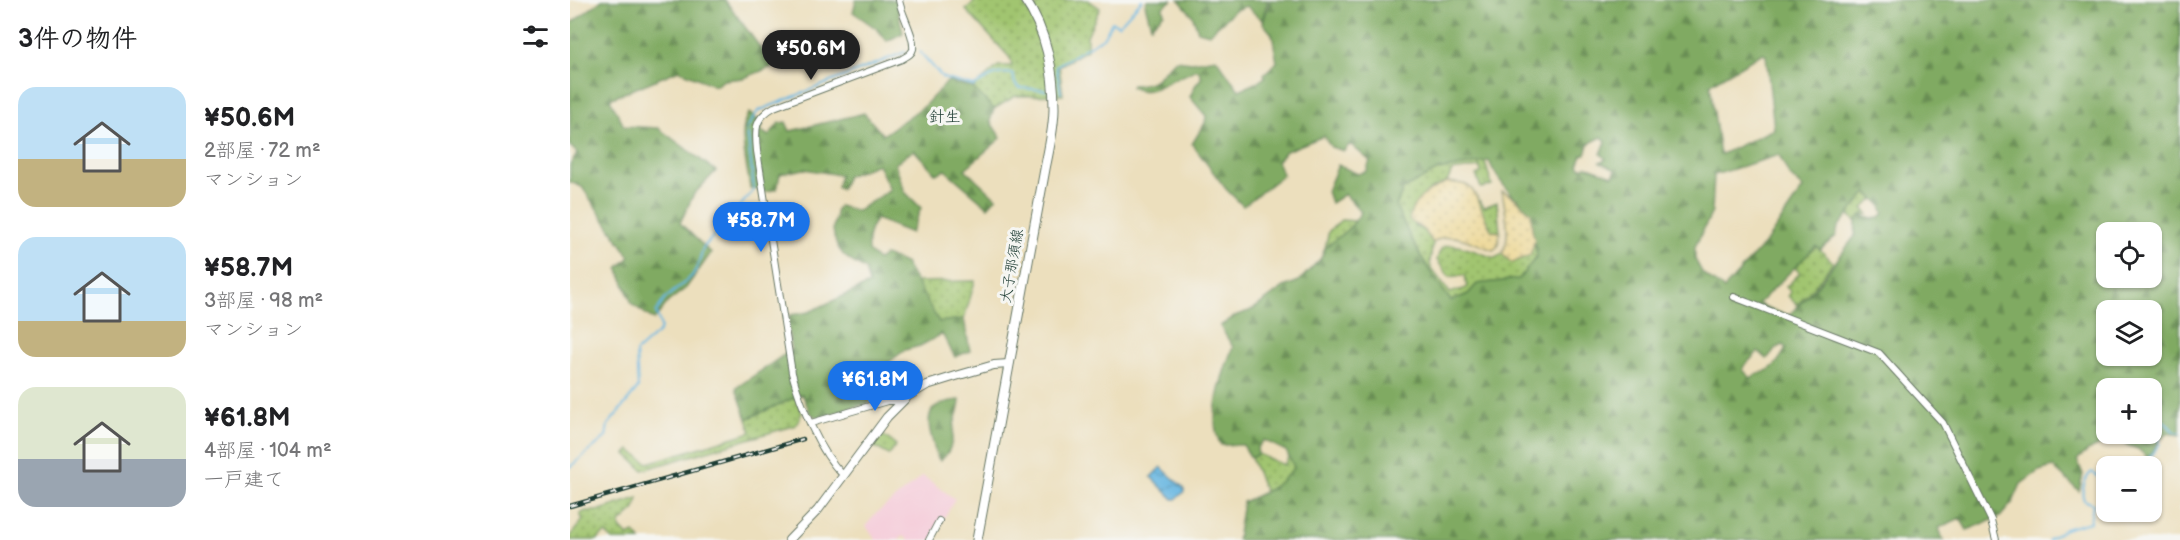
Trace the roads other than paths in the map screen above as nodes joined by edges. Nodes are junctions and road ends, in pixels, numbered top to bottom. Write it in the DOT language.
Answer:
graph roads {
  1 [pos="899,0"];
  2 [pos="1025,0"];
  3 [pos="1734,297"];
  4 [pos="1009,364"];
  5 [pos="902,401"];
  6 [pos="811,423"];
  7 [pos="843,475"];
  8 [pos="939,521"];
  9 [pos="789,540"];
  10 [pos="929,540"];
  11 [pos="977,540"];
  12 [pos="1996,540"];
  1 -- 6 [label="street"];
  2 -- 4 [label="main road, 大子那須線"];
  3 -- 12 [label="street"];
  4 -- 5 [label="street"];
  4 -- 11 [label="main road, 大子那須線"];
  5 -- 6 [label="street"];
  5 -- 7 [label="street"];
  6 -- 7 [label="street"];
  7 -- 9 [label="street"];
  8 -- 10 [label="street"];
}
